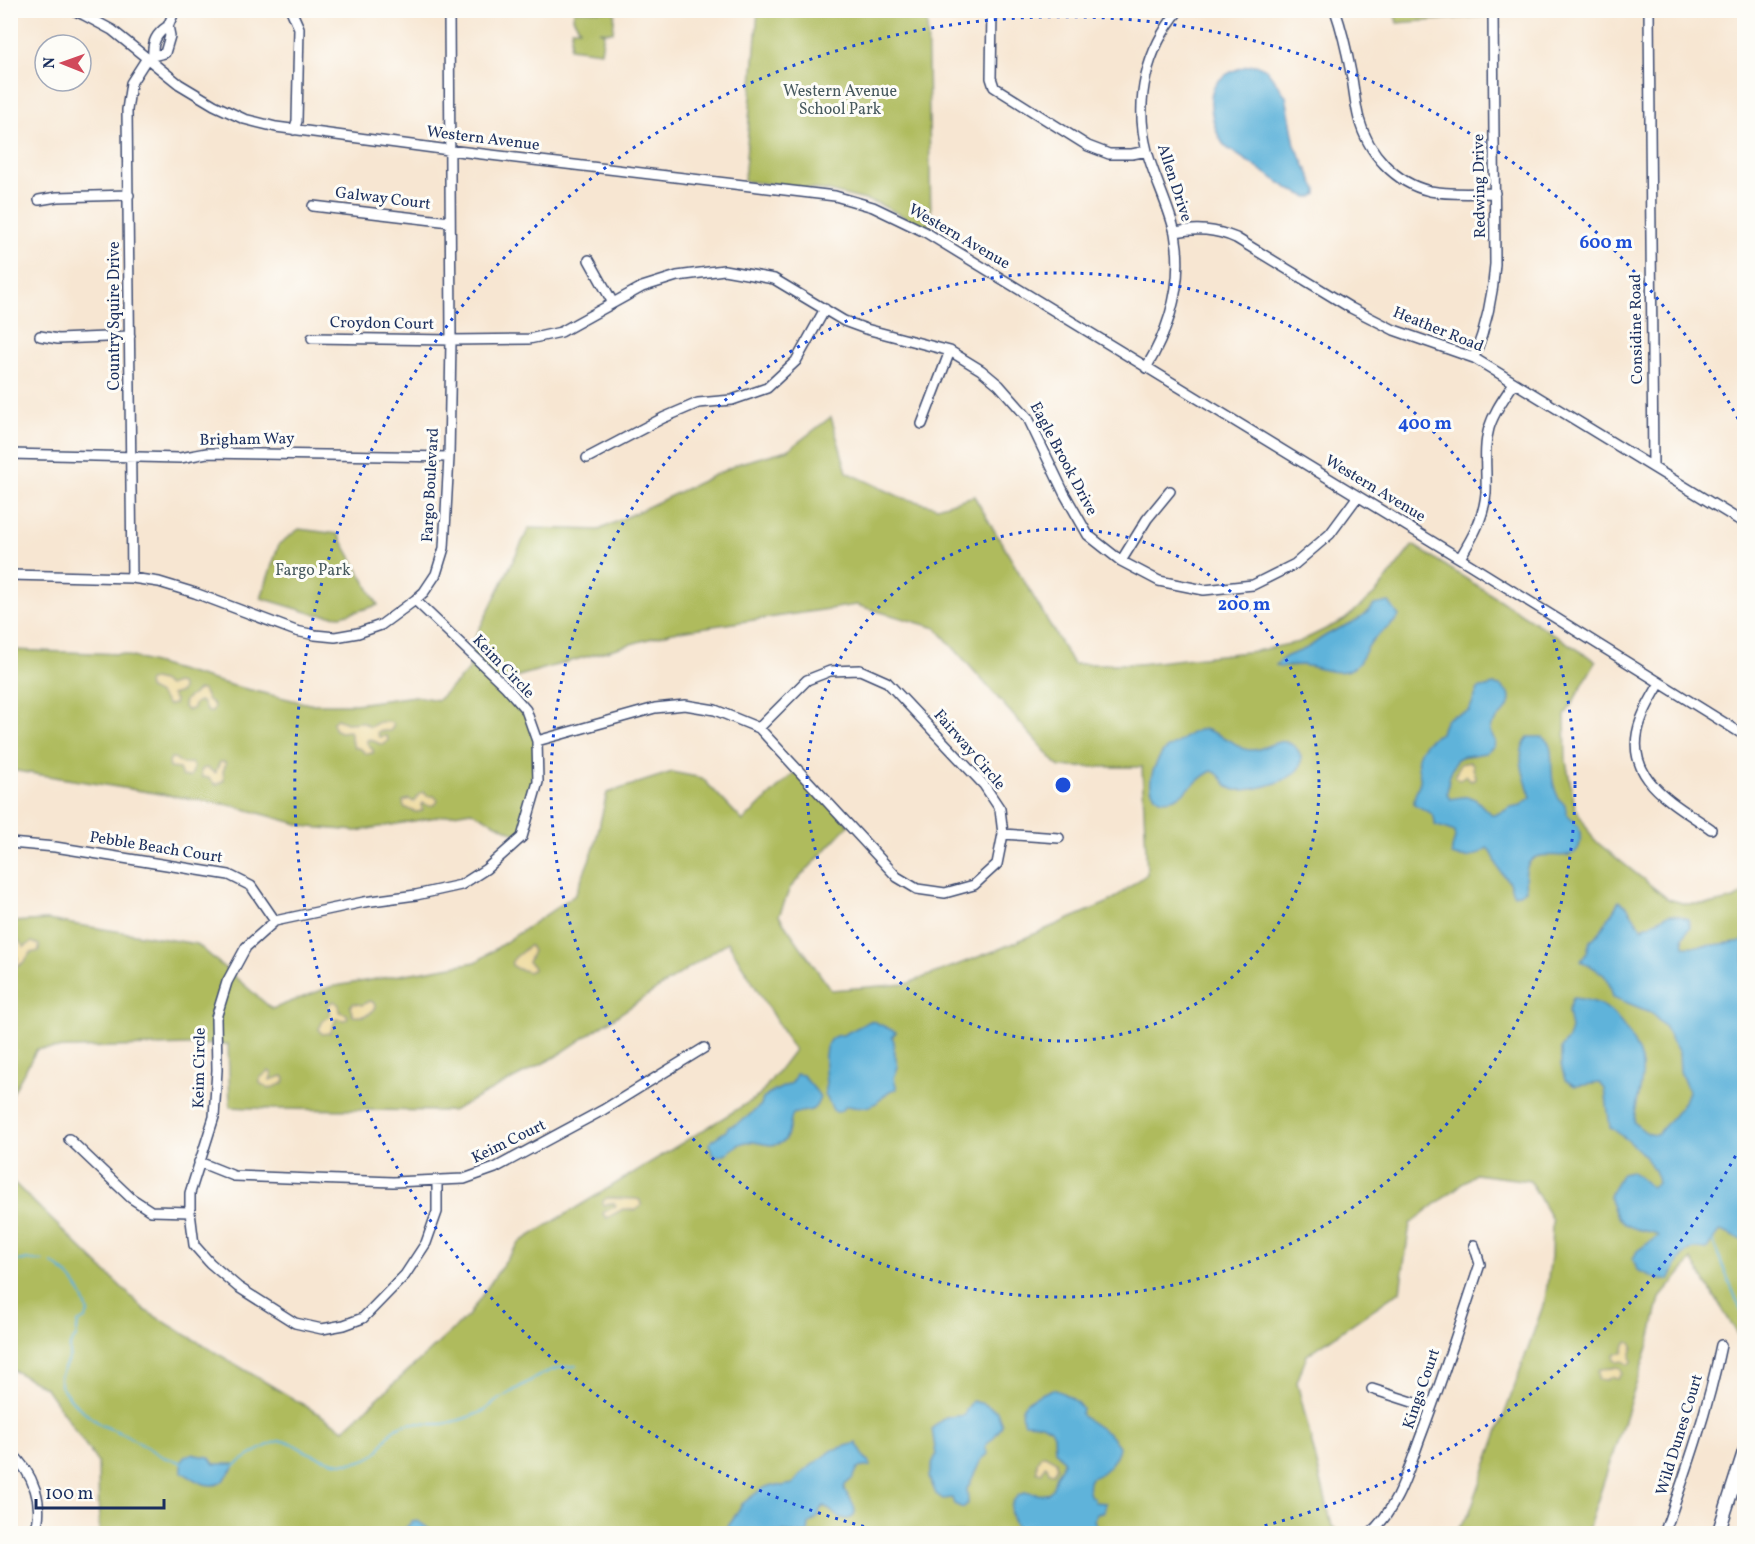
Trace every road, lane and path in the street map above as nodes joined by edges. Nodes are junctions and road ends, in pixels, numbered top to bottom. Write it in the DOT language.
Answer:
graph roads {
  1 [pos="73,10"];
  2 [pos="175,10"];
  3 [pos="291,10"];
  4 [pos="449,10"];
  5 [pos="992,10"];
  6 [pos="1179,10"];
  7 [pos="1335,10"];
  8 [pos="1493,10"];
  9 [pos="1649,10"];
  10 [pos="168,26"];
  11 [pos="147,58"];
  12 [pos="294,130"];
  13 [pos="449,150"];
  14 [pos="1147,151"];
  15 [pos="1495,193"];
  16 [pos="129,195"];
  17 [pos="39,200"];
  18 [pos="313,206"];
  19 [pos="450,222"];
  20 [pos="1174,232"];
  21 [pos="589,260"];
  22 [pos="613,303"];
  23 [pos="825,309"];
  24 [pos="40,336"];
  25 [pos="130,336"];
  26 [pos="312,338"];
  27 [pos="451,340"];
  28 [pos="950,351"];
  29 [pos="1474,358"];
  30 [pos="1146,368"];
  31 [pos="1514,383"];
  32 [pos="922,424"];
  33 [pos="10,454"];
  34 [pos="131,457"];
  35 [pos="449,457"];
  36 [pos="587,458"];
  37 [pos="1653,467"];
  38 [pos="1170,491"];
  39 [pos="1358,496"];
  40 [pos="1744,523"];
  41 [pos="1460,558"];
  42 [pos="1121,561"];
  43 [pos="10,575"];
  44 [pos="132,578"];
  45 [pos="415,600"];
  46 [pos="1660,684"];
  47 [pos="759,728"];
  48 [pos="1744,735"];
  49 [pos="537,741"];
  50 [pos="1711,829"];
  51 [pos="1003,834"];
  52 [pos="1059,838"];
  53 [pos="10,843"];
  54 [pos="275,921"];
  55 [pos="704,1048"];
  56 [pos="69,1138"];
  57 [pos="199,1162"];
  58 [pos="437,1181"];
  59 [pos="190,1212"];
  60 [pos="1474,1245"];
  61 [pos="1721,1346"];
  62 [pos="1372,1389"];
  63 [pos="1431,1408"];
  64 [pos="10,1452"];
  65 [pos="1744,1452"];
  66 [pos="34,1533"];
  67 [pos="1369,1533"];
  68 [pos="1664,1533"];
  69 [pos="1718,1533"];
  1 -- 11 [label="street, Western Avenue"];
  2 -- 10 [label="street"];
  3 -- 12 [label="street"];
  4 -- 13 [label="street, Fargo Boulevard"];
  5 -- 14 [label="street"];
  6 -- 14 [label="street, Allen Drive"];
  7 -- 15 [label="street"];
  8 -- 15 [label="street, Redwing Drive"];
  9 -- 37 [label="street, Considine Road"];
  11 -- 12 [label="street, Western Avenue"];
  11 -- 16 [label="street, Country Squire Drive"];
  12 -- 13 [label="street, Western Avenue"];
  13 -- 19 [label="street, Fargo Boulevard"];
  13 -- 30 [label="street, Western Avenue"];
  14 -- 20 [label="street, Allen Drive"];
  15 -- 29 [label="street, Redwing Drive"];
  16 -- 17 [label="street"];
  16 -- 25 [label="street, Country Squire Drive"];
  18 -- 19 [label="street, Galway Court"];
  19 -- 27 [label="street, Fargo Boulevard"];
  20 -- 29 [label="street, Heather Road"];
  20 -- 30 [label="street, Allen Drive"];
  21 -- 22 [label="street"];
  22 -- 23 [label="street, Eagle Brook Drive"];
  22 -- 27 [label="street, Eagle Brook Drive"];
  23 -- 28 [label="street, Eagle Brook Drive"];
  23 -- 36 [label="street"];
  24 -- 25 [label="street"];
  25 -- 34 [label="street, Country Squire Drive"];
  26 -- 27 [label="street, Croydon Court"];
  27 -- 35 [label="street, Fargo Boulevard"];
  28 -- 32 [label="street"];
  28 -- 42 [label="street, Eagle Brook Drive"];
  29 -- 31 [label="street, Heather Road"];
  30 -- 39 [label="street, Western Avenue"];
  31 -- 37 [label="street, Heather Road"];
  31 -- 41 [label="street"];
  33 -- 34 [label="street, Brigham Way"];
  34 -- 35 [label="street, Brigham Way"];
  34 -- 44 [label="street, Country Squire Drive"];
  35 -- 45 [label="street, Fargo Boulevard"];
  37 -- 40 [label="street, Heather Road"];
  38 -- 42 [label="street"];
  39 -- 41 [label="street, Western Avenue"];
  39 -- 42 [label="street, Eagle Brook Drive"];
  41 -- 46 [label="street, Western Avenue"];
  43 -- 44 [label="street, Fargo Boulevard"];
  44 -- 45 [label="street, Fargo Boulevard"];
  45 -- 49 [label="street, Keim Circle"];
  46 -- 48 [label="street, Western Avenue"];
  46 -- 50 [label="street"];
  47 -- 49 [label="street, Fairway Circle"];
  47 -- 51 [label="street, Fairway Circle"];
  47 -- 51 [label="street, Fairway Circle"];
  49 -- 54 [label="street, Keim Circle"];
  51 -- 52 [label="street"];
  53 -- 54 [label="street, Pebble Beach Court"];
  54 -- 57 [label="street, Keim Circle"];
  55 -- 58 [label="street, Keim Court"];
  56 -- 59 [label="street"];
  57 -- 58 [label="street, Keim Court"];
  57 -- 59 [label="street, Keim Circle"];
  58 -- 59 [label="street, Keim Circle"];
  60 -- 63 [label="street, Kings Court"];
  61 -- 68 [label="street, Wild Dunes Court"];
  62 -- 63 [label="street"];
  63 -- 67 [label="street, Kings Court"];
  64 -- 66 [label="street"];
  65 -- 69 [label="main road"];
}
